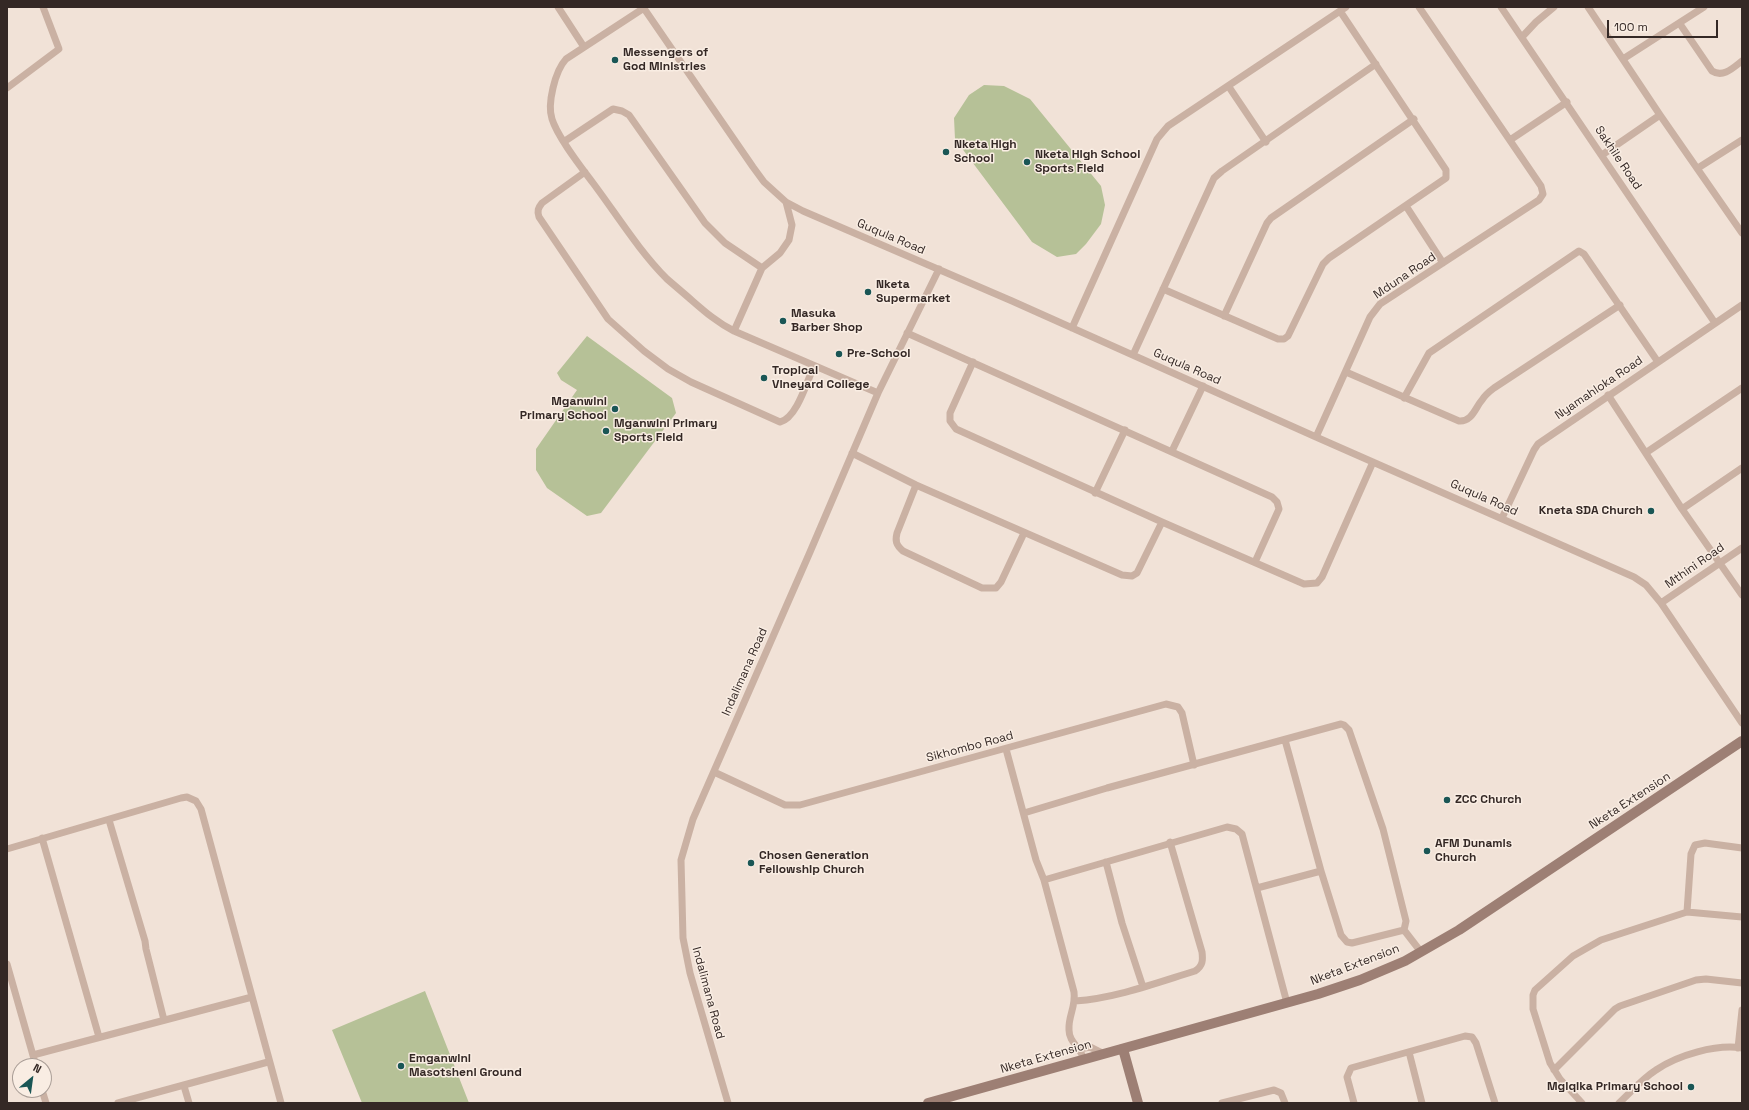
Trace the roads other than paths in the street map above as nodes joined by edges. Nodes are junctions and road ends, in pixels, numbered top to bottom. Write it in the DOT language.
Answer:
graph roads {
  1 [pos="43,7"];
  2 [pos="558,7"];
  3 [pos="1419,7"];
  4 [pos="1501,7"];
  5 [pos="1554,7"];
  6 [pos="1588,7"];
  7 [pos="1704,7"];
  8 [pos="643,8"];
  9 [pos="1343,9"];
  10 [pos="1680,24"];
  11 [pos="1522,37"];
  12 [pos="584,46"];
  13 [pos="1623,59"];
  14 [pos="1742,61"];
  15 [pos="1376,64"];
  16 [pos="1229,87"];
  17 [pos="7,88"];
  18 [pos="1567,102"];
  19 [pos="1660,115"];
  20 [pos="1414,119"];
  21 [pos="1510,140"];
  22 [pos="1742,140"];
  23 [pos="565,141"];
  24 [pos="1266,142"];
  25 [pos="1602,155"];
  26 [pos="1698,168"];
  27 [pos="585,172"];
  28 [pos="786,202"];
  29 [pos="1406,206"];
  30 [pos="1742,233"];
  31 [pos="1443,263"];
  32 [pos="762,268"];
  33 [pos="939,269"];
  34 [pos="1163,289"];
  35 [pos="1620,304"];
  36 [pos="1742,305"];
  37 [pos="1224,316"];
  38 [pos="1715,323"];
  39 [pos="1072,328"];
  40 [pos="734,331"];
  41 [pos="907,332"];
  42 [pos="1134,355"];
  43 [pos="973,362"];
  44 [pos="1658,362"];
  45 [pos="814,366"];
  46 [pos="1346,372"];
  47 [pos="1203,386"];
  48 [pos="1742,388"];
  49 [pos="878,393"];
  50 [pos="1608,395"];
  51 [pos="1404,398"];
  52 [pos="1125,430"];
  53 [pos="1316,437"];
  54 [pos="1172,451"];
  55 [pos="1647,452"];
  56 [pos="852,453"];
  57 [pos="1373,462"];
  58 [pos="1742,468"];
  59 [pos="916,485"];
  60 [pos="1095,492"];
  61 [pos="1682,509"];
  62 [pos="1502,518"];
  63 [pos="1162,522"];
  64 [pos="1024,533"];
  65 [pos="1742,548"];
  66 [pos="1255,562"];
  67 [pos="1719,563"];
  68 [pos="1742,595"];
  69 [pos="1662,604"];
  70 [pos="1742,723"];
  71 [pos="1285,740"];
  72 [pos="1742,741"];
  73 [pos="1006,749"];
  74 [pos="1194,765"];
  75 [pos="714,772"];
  76 [pos="1024,813"];
  77 [pos="109,820"];
  78 [pos="42,838"];
  79 [pos="1170,842"];
  80 [pos="1742,848"];
  81 [pos="7,849"];
  82 [pos="1106,862"];
  83 [pos="1321,871"];
  84 [pos="1044,880"];
  85 [pos="1257,888"];
  86 [pos="1687,912"];
  87 [pos="1742,917"];
  88 [pos="1404,930"];
  89 [pos="1421,952"];
  90 [pos="7,964"];
  91 [pos="1742,983"];
  92 [pos="1143,987"];
  93 [pos="252,997"];
  94 [pos="1075,1001"];
  95 [pos="1287,1003"];
  96 [pos="1742,1010"];
  97 [pos="164,1020"];
  98 [pos="99,1036"];
  99 [pos="1740,1048"];
  100 [pos="1080,1049"];
  101 [pos="1123,1049"];
  102 [pos="1409,1052"];
  103 [pos="33,1054"];
  104 [pos="1104,1054"];
  105 [pos="34,1058"];
  106 [pos="1084,1060"];
  107 [pos="268,1062"];
  108 [pos="1554,1070"];
  109 [pos="184,1086"];
  110 [pos="118,1103"];
  111 [pos="189,1103"];
  112 [pos="281,1103"];
  113 [pos="728,1103"];
  114 [pos="928,1103"];
  115 [pos="1138,1103"];
  116 [pos="1222,1103"];
  117 [pos="1286,1103"];
  118 [pos="1354,1103"];
  119 [pos="1422,1103"];
  120 [pos="1495,1103"];
  121 [pos="1582,1103"];
  122 [pos="1619,1103"];
  1 -- 17 [label="street"];
  2 -- 12 [label="street"];
  3 -- 21 [label="street"];
  4 -- 11 [label="street, Sakhile Road"];
  5 -- 11 [label="street"];
  6 -- 13 [label="street"];
  7 -- 10 [label="street"];
  8 -- 12 [label="street"];
  8 -- 28 [label="street, Guqula Road"];
  9 -- 15 [label="street"];
  9 -- 16 [label="street"];
  10 -- 13 [label="street"];
  10 -- 14 [label="street"];
  11 -- 18 [label="street, Sakhile Road"];
  12 -- 23 [label="street"];
  13 -- 19 [label="street"];
  15 -- 20 [label="street"];
  15 -- 24 [label="street"];
  16 -- 24 [label="street"];
  16 -- 39 [label="street"];
  18 -- 21 [label="street"];
  18 -- 25 [label="street, Sakhile Road"];
  19 -- 25 [label="street"];
  19 -- 26 [label="street"];
  20 -- 29 [label="street"];
  20 -- 37 [label="street"];
  21 -- 31 [label="street, Mduna Road"];
  22 -- 26 [label="street"];
  23 -- 27 [label="street"];
  23 -- 32 [label="street"];
  24 -- 34 [label="street"];
  25 -- 38 [label="street, Sakhile Road"];
  26 -- 30 [label="street"];
  27 -- 40 [label="street"];
  27 -- 45 [label="street"];
  28 -- 32 [label="street"];
  28 -- 33 [label="street, Guqula Road"];
  29 -- 31 [label="street"];
  29 -- 37 [label="street"];
  31 -- 46 [label="street, Mduna Road"];
  32 -- 40 [label="street"];
  33 -- 39 [label="street, Guqula Road"];
  33 -- 41 [label="street, Indalimana Road"];
  34 -- 37 [label="street"];
  34 -- 42 [label="street"];
  35 -- 44 [label="street"];
  35 -- 51 [label="street"];
  35 -- 51 [label="street"];
  36 -- 38 [label="street, Nyamahloka Road"];
  38 -- 44 [label="street, Nyamahloka Road"];
  39 -- 42 [label="street, Guqula Road"];
  40 -- 45 [label="street"];
  41 -- 43 [label="street"];
  41 -- 49 [label="street, Indalimana Road"];
  42 -- 47 [label="street, Guqula Road"];
  43 -- 52 [label="street"];
  43 -- 60 [label="street"];
  44 -- 50 [label="street, Nyamahloka Road"];
  45 -- 49 [label="street"];
  46 -- 51 [label="street"];
  46 -- 53 [label="street, Mduna Road"];
  47 -- 53 [label="street, Guqula Road"];
  47 -- 54 [label="street"];
  48 -- 55 [label="street"];
  49 -- 56 [label="street, Indalimana Road"];
  50 -- 55 [label="street"];
  50 -- 62 [label="street, Nyamahloka Road"];
  52 -- 54 [label="street"];
  52 -- 60 [label="street"];
  53 -- 57 [label="street, Guqula Road"];
  54 -- 66 [label="street"];
  55 -- 61 [label="street"];
  56 -- 59 [label="street"];
  56 -- 75 [label="street, Indalimana Road"];
  57 -- 62 [label="street, Guqula Road"];
  57 -- 66 [label="street"];
  58 -- 61 [label="street"];
  59 -- 64 [label="street"];
  59 -- 64 [label="street"];
  60 -- 63 [label="street"];
  61 -- 67 [label="street"];
  62 -- 69 [label="street, Guqula Road"];
  63 -- 64 [label="street"];
  63 -- 66 [label="street"];
  65 -- 67 [label="street, Mthini Road"];
  67 -- 68 [label="street"];
  67 -- 69 [label="street, Mthini Road"];
  69 -- 70 [label="street, Guqula Road"];
  71 -- 74 [label="street"];
  71 -- 83 [label="street"];
  71 -- 88 [label="street"];
  72 -- 89 [label="street, Nketa Extension"];
  73 -- 74 [label="street, Sikhombo Road"];
  73 -- 75 [label="street, Sikhombo Road"];
  73 -- 76 [label="street"];
  74 -- 76 [label="street"];
  75 -- 113 [label="street, Indalimana Road"];
  76 -- 84 [label="street"];
  77 -- 78 [label="street"];
  77 -- 93 [label="street"];
  77 -- 97 [label="street"];
  78 -- 81 [label="street"];
  78 -- 98 [label="street"];
  79 -- 82 [label="street"];
  79 -- 85 [label="street"];
  79 -- 92 [label="street"];
  80 -- 86 [label="street"];
  82 -- 84 [label="street"];
  82 -- 92 [label="street"];
  83 -- 85 [label="street"];
  83 -- 88 [label="street"];
  84 -- 94 [label="street"];
  85 -- 95 [label="street"];
  86 -- 87 [label="street"];
  86 -- 108 [label="street"];
  88 -- 89 [label="street"];
  89 -- 95 [label="street, Nketa Extension"];
  90 -- 103 [label="street"];
  91 -- 108 [label="street"];
  92 -- 94 [label="street"];
  93 -- 97 [label="street"];
  93 -- 107 [label="street"];
  94 -- 100 [label="street"];
  95 -- 101 [label="street, Nketa Extension"];
  96 -- 99 [label="street"];
  97 -- 98 [label="street"];
  98 -- 103 [label="street"];
  99 -- 122 [label="street"];
  100 -- 104 [label="street"];
  100 -- 106 [label="street"];
  101 -- 104 [label="street, Nketa Extension"];
  101 -- 115 [label="street"];
  102 -- 118 [label="street"];
  102 -- 119 [label="street"];
  102 -- 120 [label="street"];
  103 -- 105 [label="street"];
  104 -- 106 [label="street, Nketa Extension"];
  106 -- 114 [label="street, Nketa Extension"];
  107 -- 109 [label="street"];
  107 -- 112 [label="street"];
  108 -- 121 [label="street"];
  109 -- 110 [label="street"];
  109 -- 111 [label="street"];
  116 -- 117 [label="street"];
}
